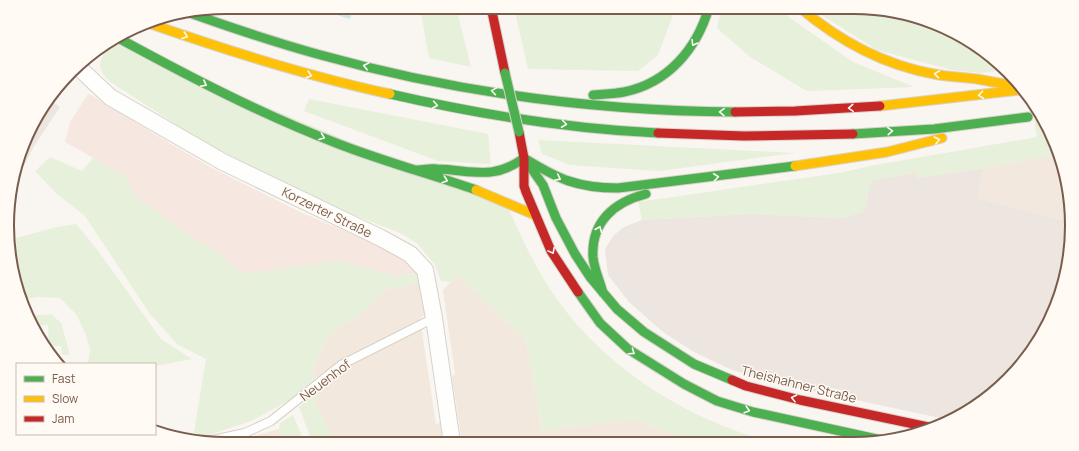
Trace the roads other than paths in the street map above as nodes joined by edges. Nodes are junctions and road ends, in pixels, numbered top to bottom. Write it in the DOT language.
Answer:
graph roads {
  1 [pos="493,14"];
  2 [pos="707,14"];
  3 [pos="807,14"];
  4 [pos="199,16"];
  5 [pos="157,25"];
  6 [pos="123,41"];
  7 [pos="82,70"];
  8 [pos="1012,85"];
  9 [pos="1016,90"];
  10 [pos="532,97"];
  11 [pos="524,158"];
  12 [pos="415,170"];
  13 [pos="677,182"];
  14 [pos="535,216"];
  15 [pos="603,293"];
  16 [pos="434,318"];
  17 [pos="913,424"];
  18 [pos="922,426"];
  19 [pos="916,428"];
  20 [pos="849,434"];
  21 [pos="230,437"];
  22 [pos="451,437"];
  23 [pos="851,437"];
  24 [pos="865,437"];
  1 -- 11 [label="main road, Theishahner Straße, bridge"];
  2 -- 10 [label="main road, one-way"];
  8 -- 3 [label="main road, one-way"];
  10 -- 4 [label="main road, one-way"];
  5 -- 13 [label="main road"];
  6 -- 12 [label="main road, one-way"];
  7 -- 16 [label="street, Korzerter Straße"];
  9 -- 10 [label="main road, one-way"];
  11 -- 12 [label="main road"];
  11 -- 13 [label="main road, one-way"];
  11 -- 14 [label="main road, Theishahner Straße"];
  11 -- 15 [label="main road, Theishahner Straße"];
  12 -- 14 [label="main road, one-way"];
  15 -- 13 [label="main road, one-way"];
  14 -- 20 [label="main road, Theishahner Straße, one-way"];
  17 -- 15 [label="main road, Theishahner Straße, one-way"];
  16 -- 21 [label="lane, Neuenhof"];
  16 -- 22 [label="street, Korzerter Straße"];
  17 -- 18 [label="main road, Theishahner Straße"];
  17 -- 19 [label="main road"];
  20 -- 23 [label="lane"];
  20 -- 24 [label="main road, Theishahner Straße"];
}
